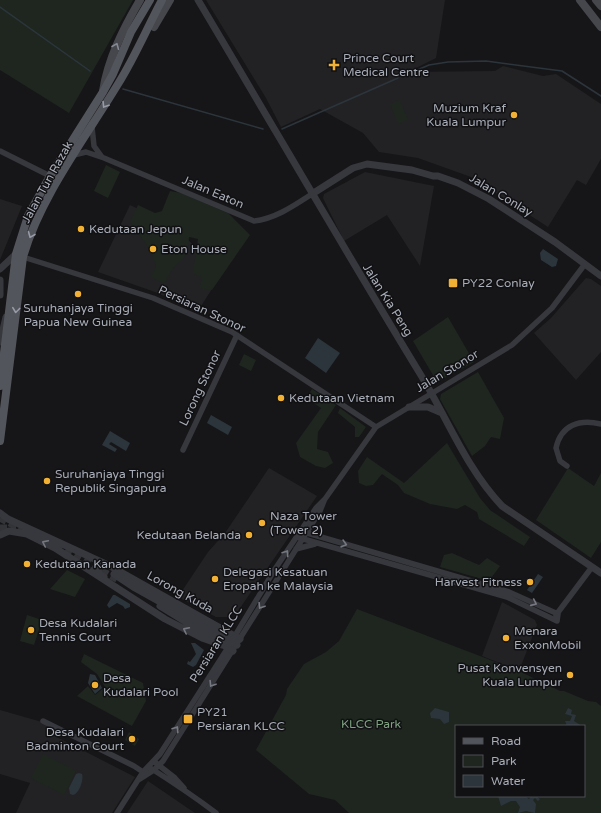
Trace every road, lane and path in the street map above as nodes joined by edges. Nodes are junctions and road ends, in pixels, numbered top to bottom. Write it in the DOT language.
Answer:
graph roads {
  1 [pos="140,0"];
  2 [pos="144,0"];
  3 [pos="150,0"];
  4 [pos="162,0"];
  5 [pos="170,0"];
  6 [pos="198,0"];
  7 [pos="580,0"];
  8 [pos="596,0"];
  9 [pos="601,6"];
  10 [pos="601,28"];
  11 [pos="127,30"];
  12 [pos="124,74"];
  13 [pos="92,127"];
  14 [pos="0,151"];
  15 [pos="74,155"];
  16 [pos="104,158"];
  17 [pos="50,176"];
  18 [pos="312,194"];
  19 [pos="20,256"];
  20 [pos="585,264"];
  21 [pos="0,269"];
  22 [pos="601,276"];
  23 [pos="0,280"];
  24 [pos="0,295"];
  25 [pos="10,301"];
  26 [pos="237,335"];
  27 [pos="0,342"];
  28 [pos="0,386"];
  29 [pos="431,393"];
  30 [pos="409,407"];
  31 [pos="442,413"];
  32 [pos="601,424"];
  33 [pos="376,427"];
  34 [pos="0,441"];
  35 [pos="183,450"];
  36 [pos="567,466"];
  37 [pos="0,513"];
  38 [pos="303,532"];
  39 [pos="0,535"];
  40 [pos="296,537"];
  41 [pos="302,539"];
  42 [pos="321,544"];
  43 [pos="296,549"];
  44 [pos="375,556"];
  45 [pos="110,566"];
  46 [pos="592,567"];
  47 [pos="433,573"];
  48 [pos="114,574"];
  49 [pos="601,574"];
  50 [pos="110,584"];
  51 [pos="135,590"];
  52 [pos="558,614"];
  53 [pos="232,644"];
  54 [pos="43,720"];
  55 [pos="157,763"];
  56 [pos="152,768"];
  57 [pos="145,773"];
  58 [pos="185,790"];
  59 [pos="117,813"];
  60 [pos="216,813"];
  1 -- 11 [label="main road"];
  2 -- 11 [label="main road"];
  3 -- 11 [label="main road, Jalan Tun Razak"];
  4 -- 12 [label="main road, Jalan Tun Razak"];
  5 -- 12 [label="main road"];
  6 -- 18 [label="street, Jalan Kia Peng"];
  7 -- 10 [label="main road"];
  8 -- 9 [label="main road"];
  17 -- 11 [label="main road, Jalan Tun Razak, one-way"];
  12 -- 13 [label="main road, Jalan Tun Razak, one-way"];
  13 -- 15 [label="main road, Jalan Tun Razak"];
  13 -- 16 [label="street"];
  14 -- 17 [label="street"];
  15 -- 16 [label="street, Jalan Eaton"];
  15 -- 19 [label="main road, Jalan Tun Razak, one-way"];
  16 -- 18 [label="street, Jalan Eaton"];
  17 -- 19 [label="main road, Jalan Tun Razak"];
  18 -- 20 [label="street, Jalan Conlay"];
  18 -- 29 [label="street, Jalan Kia Peng"];
  19 -- 21 [label="street"];
  19 -- 25 [label="main road, Jalan Tun Razak"];
  19 -- 26 [label="street, Persiaran Stonor"];
  19 -- 34 [label="main road, Jalan Tun Razak, one-way"];
  20 -- 22 [label="street, Jalan Conlay"];
  20 -- 29 [label="street, Jalan Stonor"];
  23 -- 24 [label="street"];
  25 -- 27 [label="street"];
  25 -- 28 [label="main road, Jalan Tun Razak"];
  26 -- 33 [label="street, Persiaran Stonor"];
  26 -- 35 [label="street, Lorong Stonor"];
  29 -- 30 [label="street, Jalan Stonor"];
  29 -- 31 [label="street, Jalan Kia Peng"];
  30 -- 31 [label="street"];
  30 -- 33 [label="street, Jalan Stonor"];
  31 -- 46 [label="street, Jalan Kia Peng"];
  32 -- 36 [label="street"];
  33 -- 38 [label="street, Jalan Stonor"];
  37 -- 45 [label="street, Lorong Kuda"];
  38 -- 40 [label="street, Persiaran KLCC"];
  38 -- 41 [label="street, Persiaran KLCC"];
  38 -- 44 [label="street, one-way"];
  50 -- 39 [label="street, one-way"];
  40 -- 41 [label="street"];
  53 -- 40 [label="street, Persiaran KLCC, one-way"];
  41 -- 42 [label="street"];
  41 -- 43 [label="street, Persiaran KLCC"];
  42 -- 43 [label="street"];
  42 -- 44 [label="street"];
  43 -- 53 [label="street, Persiaran KLCC, one-way"];
  44 -- 47 [label="street"];
  45 -- 50 [label="street"];
  45 -- 53 [label="street, Lorong Kuda"];
  46 -- 49 [label="street, Jalan Kia Peng"];
  46 -- 52 [label="street"];
  47 -- 52 [label="street, one-way"];
  47 -- 52 [label="street"];
  48 -- 53 [label="street"];
  53 -- 50 [label="street, one-way"];
  51 -- 53 [label="street, Lorong Kuda"];
  53 -- 55 [label="street, Persiaran KLCC"];
  54 -- 57 [label="street"];
  55 -- 56 [label="street, Persiaran KLCC"];
  55 -- 58 [label="street"];
  56 -- 57 [label="street, Persiaran KLCC"];
  56 -- 58 [label="street"];
  57 -- 59 [label="street, Persiaran KLCC"];
  58 -- 60 [label="street"];
}
